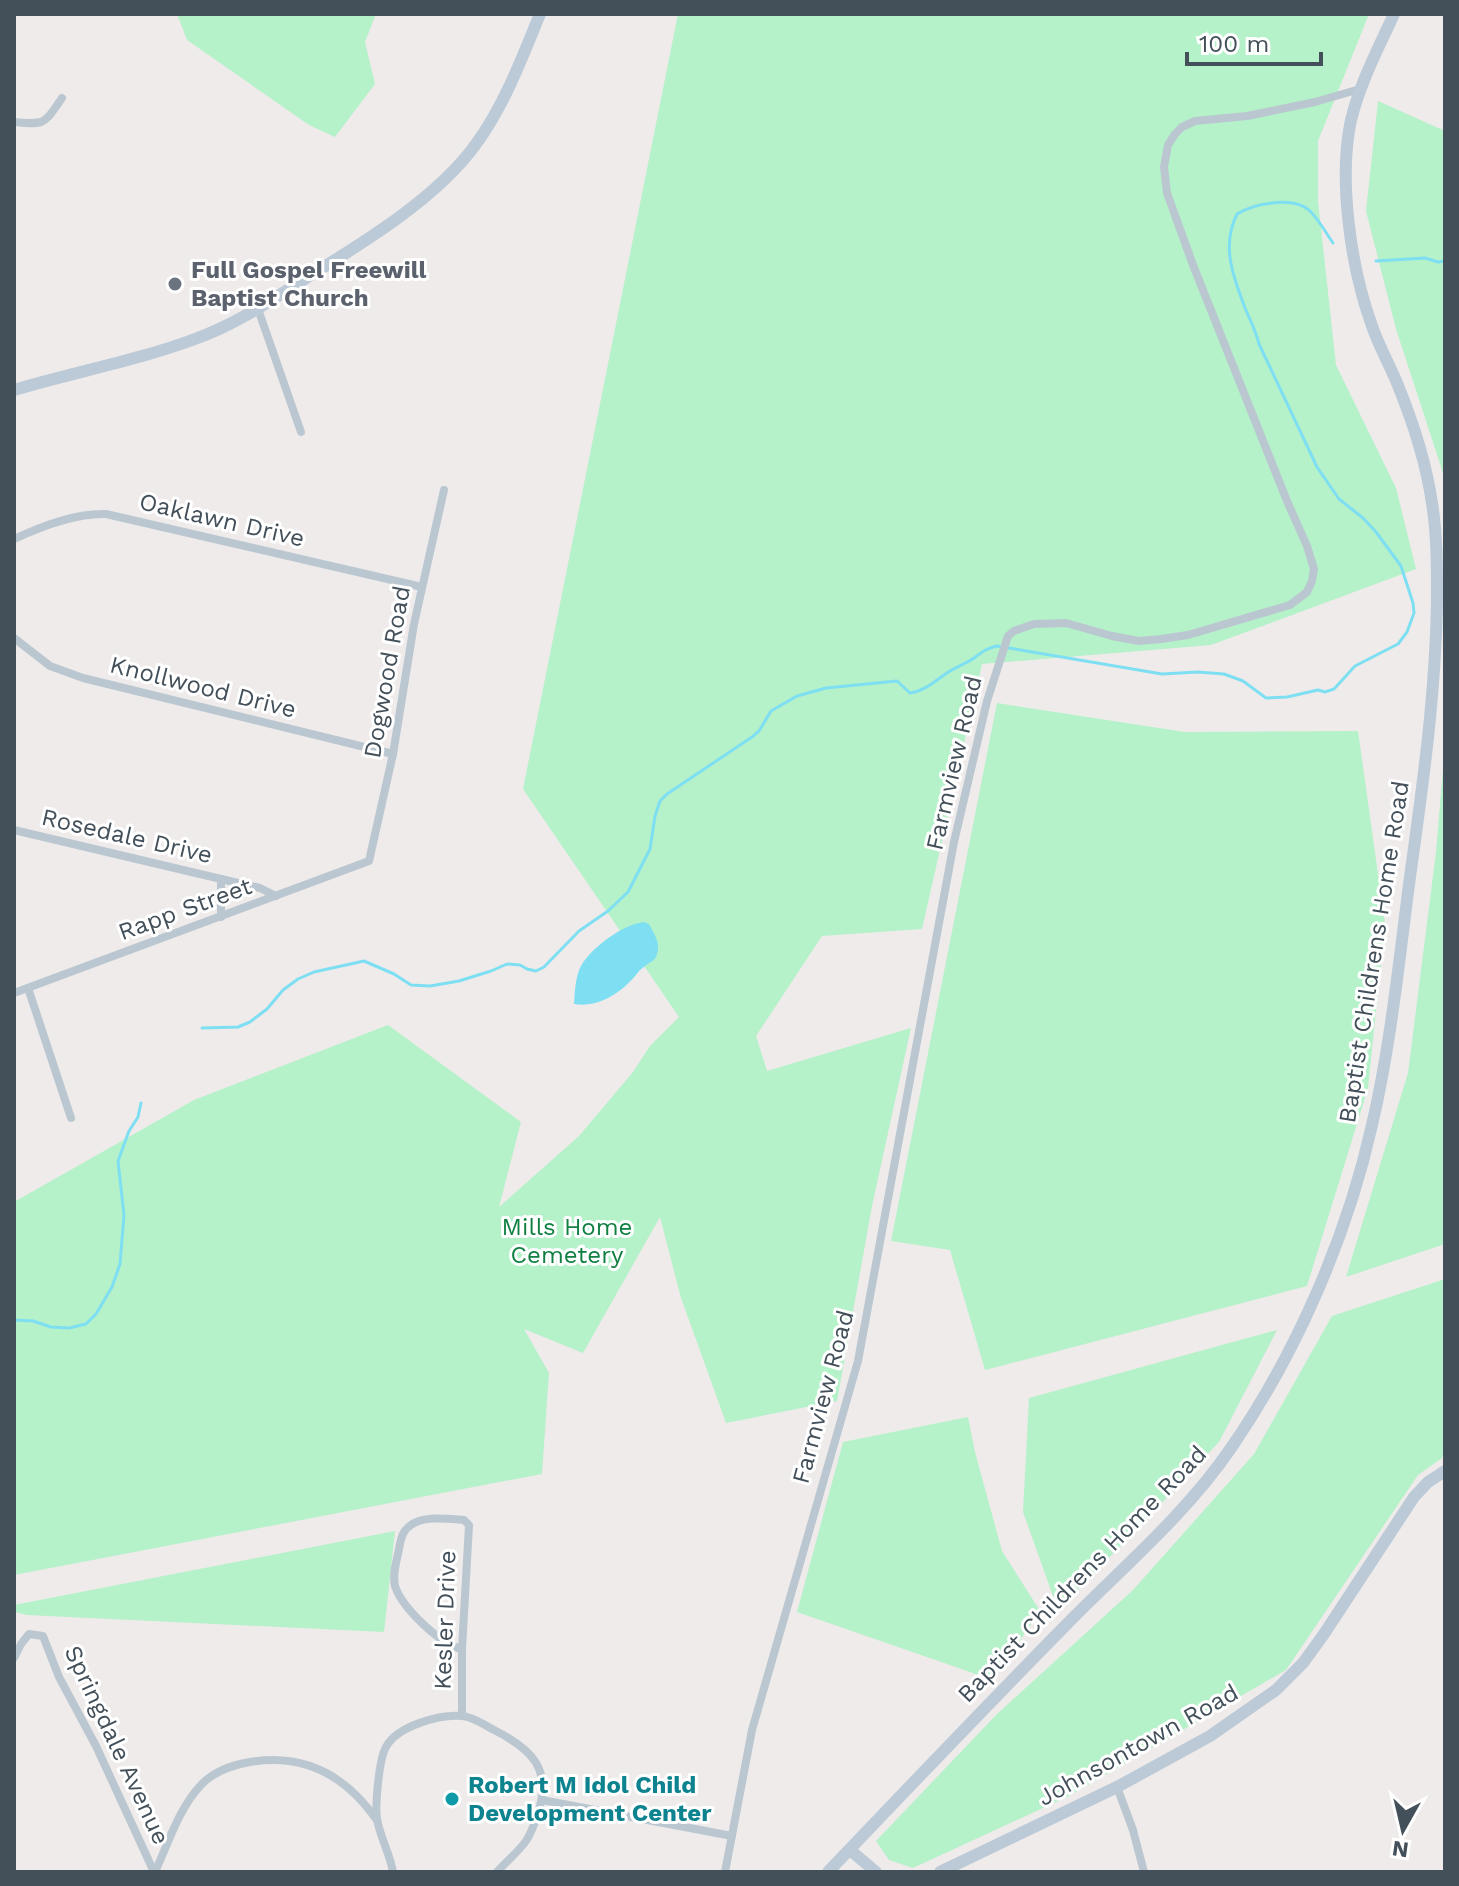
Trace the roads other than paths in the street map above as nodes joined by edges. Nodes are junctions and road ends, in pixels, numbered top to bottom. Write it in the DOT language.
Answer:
graph roads {
  1 [pos="540,14"];
  2 [pos="1394,14"];
  3 [pos="1360,89"];
  4 [pos="62,98"];
  5 [pos="14,122"];
  6 [pos="258,309"];
  7 [pos="14,390"];
  8 [pos="301,432"];
  9 [pos="444,490"];
  10 [pos="14,539"];
  11 [pos="422,587"];
  12 [pos="14,638"];
  13 [pos="393,754"];
  14 [pos="14,830"];
  15 [pos="369,861"];
  16 [pos="221,879"];
  17 [pos="276,896"];
  18 [pos="221,917"];
  19 [pos="28,988"];
  20 [pos="14,993"];
  21 [pos="71,1118"];
  22 [pos="1445,1471"];
  23 [pos="462,1649"];
  24 [pos="14,1658"];
  25 [pos="462,1716"];
  26 [pos="1117,1787"];
  27 [pos="542,1800"];
  28 [pos="377,1819"];
  29 [pos="732,1836"];
  30 [pos="850,1850"];
  31 [pos="155,1872"];
  32 [pos="393,1872"];
  33 [pos="497,1872"];
  34 [pos="725,1872"];
  35 [pos="828,1872"];
  36 [pos="876,1872"];
  37 [pos="940,1872"];
  38 [pos="1144,1872"];
  1 -- 6 [label="street"];
  2 -- 3 [label="street, Baptist Childrens Home Road"];
  3 -- 29 [label="street, Farmview Road"];
  3 -- 30 [label="street, Baptist Childrens Home Road"];
  4 -- 5 [label="street"];
  6 -- 7 [label="street"];
  6 -- 8 [label="street"];
  9 -- 11 [label="street, Dogwood Road"];
  10 -- 11 [label="street, Oaklawn Drive"];
  11 -- 13 [label="street, Dogwood Road"];
  12 -- 13 [label="street, Knollwood Drive"];
  13 -- 15 [label="street, Dogwood Road"];
  14 -- 16 [label="street, Rosedale Drive"];
  15 -- 17 [label="street, Rapp Street"];
  16 -- 17 [label="street, Rosedale Drive"];
  16 -- 18 [label="street"];
  17 -- 18 [label="street, Rapp Street"];
  18 -- 19 [label="street, Rapp Street"];
  19 -- 20 [label="street, Rapp Street"];
  19 -- 21 [label="street"];
  22 -- 26 [label="street, Johnsontown Road"];
  23 -- 23 [label="street, Kesler Drive"];
  23 -- 25 [label="street, Kesler Drive"];
  24 -- 31 [label="street, Springdale Avenue"];
  25 -- 27 [label="street"];
  25 -- 28 [label="street"];
  26 -- 37 [label="street, Johnsontown Road"];
  26 -- 38 [label="street"];
  27 -- 29 [label="street"];
  27 -- 33 [label="street"];
  28 -- 31 [label="street"];
  28 -- 32 [label="street"];
  29 -- 34 [label="street, Farmview Road"];
  30 -- 35 [label="street, Baptist Childrens Home Road"];
  30 -- 36 [label="street"];
}
